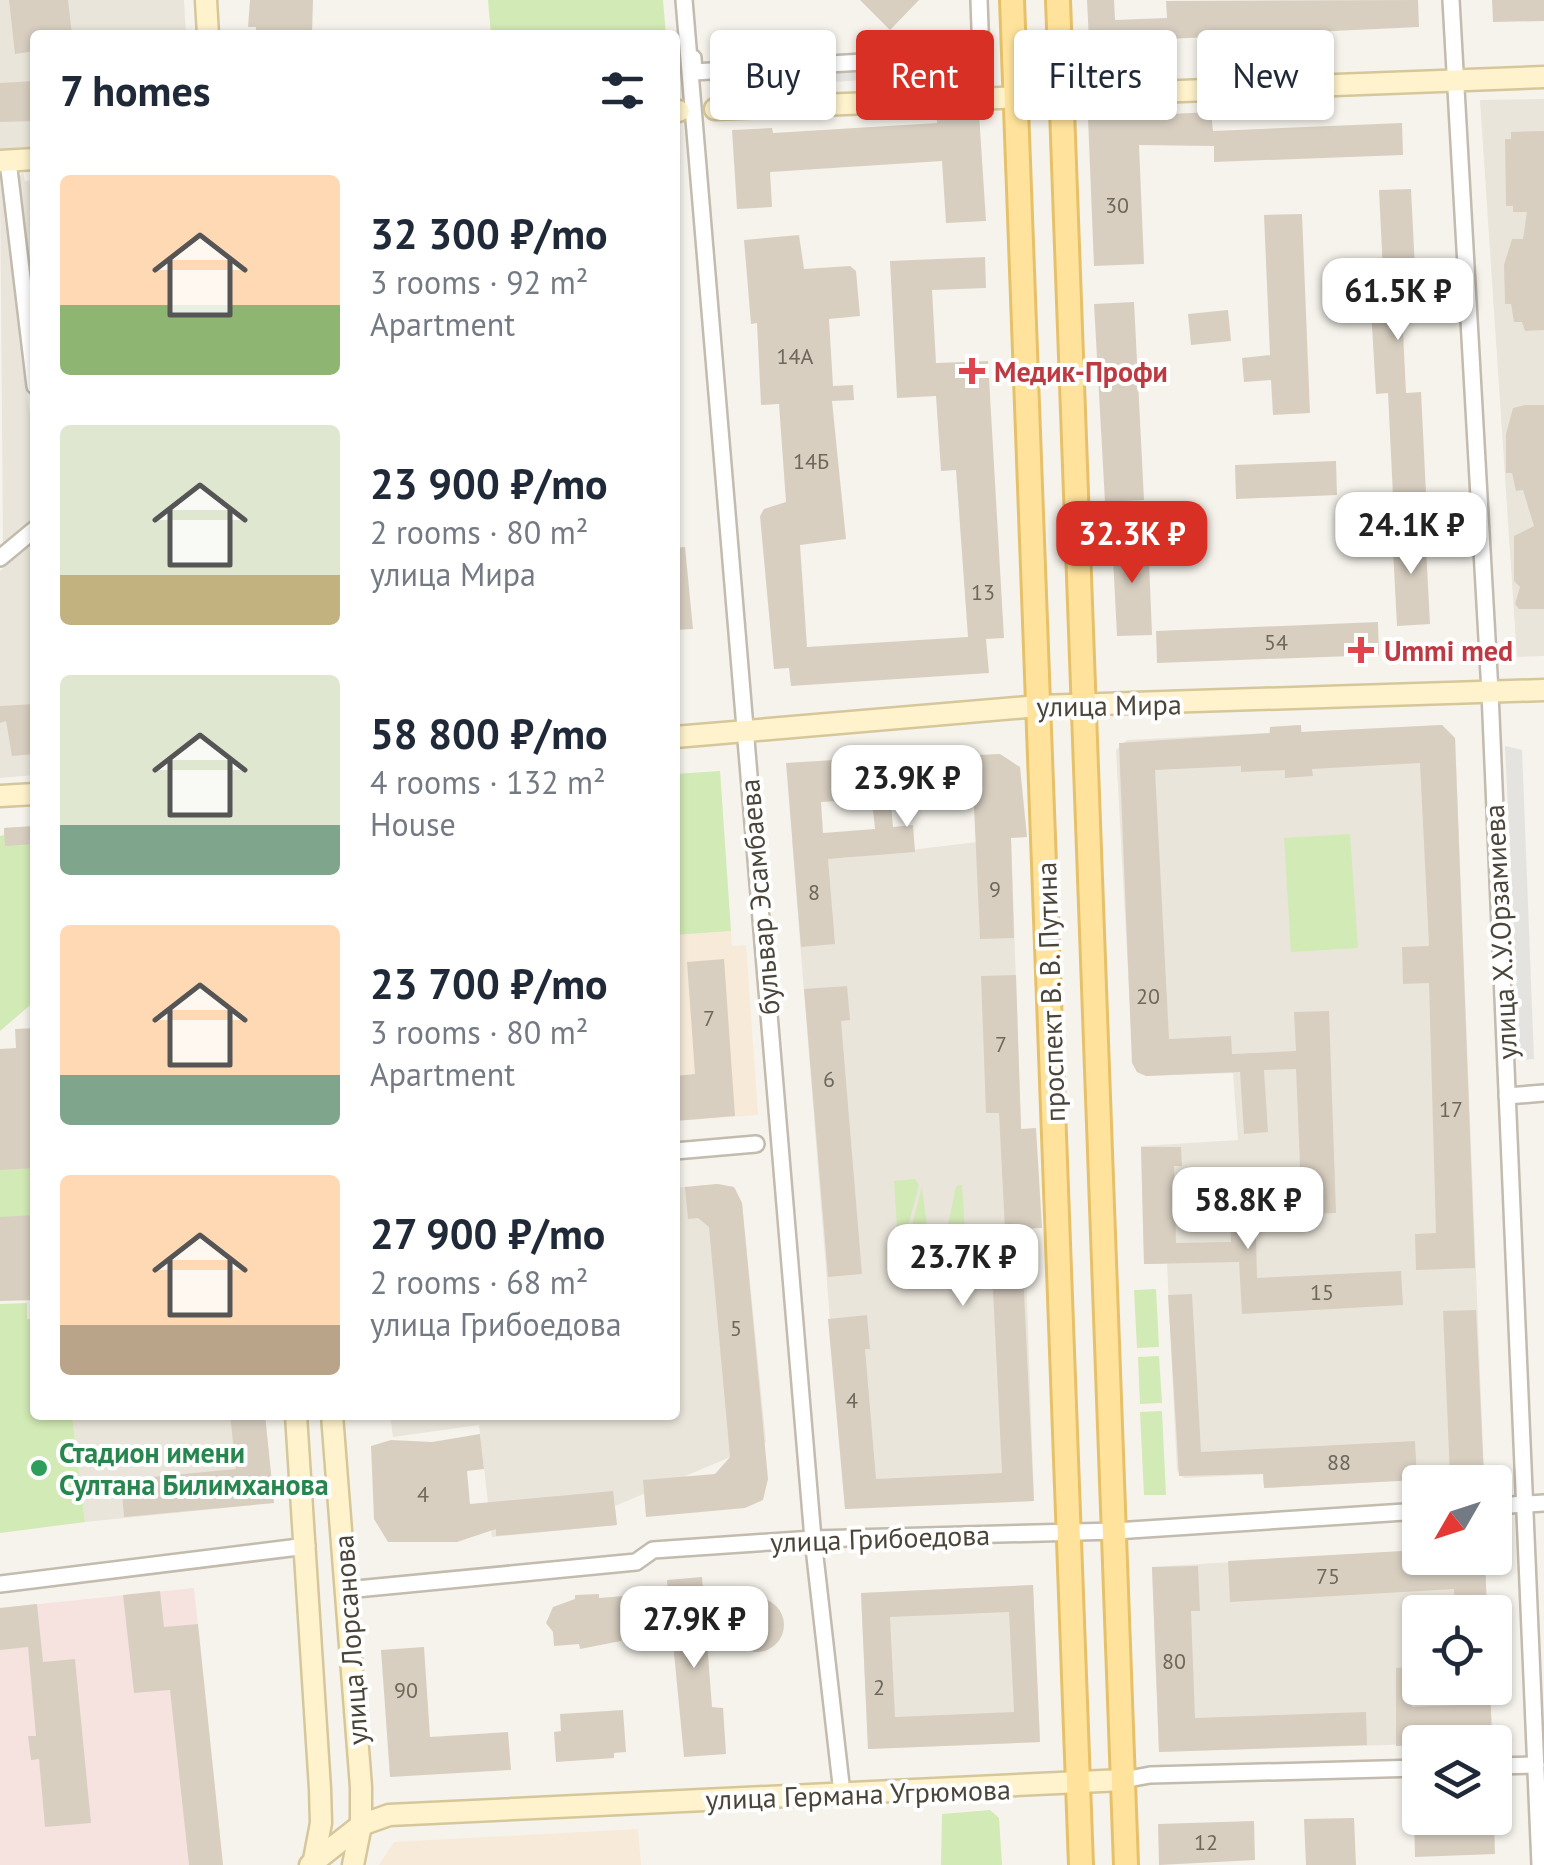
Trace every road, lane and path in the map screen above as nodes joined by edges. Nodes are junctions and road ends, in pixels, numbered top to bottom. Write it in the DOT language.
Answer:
graph roads {
  1 [pos="206,0"];
  2 [pos="687,0"];
  3 [pos="978,0"];
  4 [pos="1012,0"];
  5 [pos="1058,0"];
  6 [pos="1451,0"];
  7 [pos="208,30"];
  8 [pos="1060,30"];
  9 [pos="1014,38"];
  10 [pos="1544,77"];
  11 [pos="1454,80"];
  12 [pos="1177,89"];
  13 [pos="1014,95"];
  14 [pos="836,103"];
  15 [pos="1018,120"];
  16 [pos="1064,120"];
  17 [pos="30,160"];
  18 [pos="4,161"];
  19 [pos="30,350"];
  20 [pos="30,533"];
  21 [pos="1,559"];
  22 [pos="1544,690"];
  23 [pos="1490,692"];
  24 [pos="1039,706"];
  25 [pos="1086,706"];
  26 [pos="745,731"];
  27 [pos="680,737"];
  28 [pos="30,794"];
  29 [pos="0,796"];
  30 [pos="1544,1094"];
  31 [pos="1507,1096"];
  32 [pos="756,1144"];
  33 [pos="680,1151"];
  34 [pos="296,1420"];
  35 [pos="332,1420"];
  36 [pos="1526,1504"];
  37 [pos="1544,1504"];
  38 [pos="1512,1505"];
  39 [pos="1402,1512"];
  40 [pos="1114,1531"];
  41 [pos="1070,1532"];
  42 [pos="813,1539"];
  43 [pos="306,1546"];
  44 [pos="0,1584"];
  45 [pos="346,1590"];
  46 [pos="1536,1765"];
  47 [pos="1512,1766"];
  48 [pos="1402,1768"];
  49 [pos="1123,1780"];
  50 [pos="1078,1784"];
  51 [pos="842,1793"];
  52 [pos="361,1825"];
  53 [pos="1542,1825"];
  54 [pos="312,1865"];
  55 [pos="353,1865"];
  56 [pos="1081,1865"];
  57 [pos="1126,1865"];
  58 [pos="1540,1865"];
  1 -- 7 [label="main road"];
  2 -- 3 [label="street"];
  2 -- 26 [label="street, бульвар Эсамбаева"];
  4 -- 9 [label="main road, проспект В. В. Путина"];
  5 -- 8 [label="main road, проспект В. В. Путина"];
  6 -- 11 [label="street, улица Х.У.Орзамиева"];
  10 -- 11 [label="main road"];
  11 -- 12 [label="main road"];
  11 -- 23 [label="street, улица Х.У.Орзамиева"];
  13 -- 14 [label="main road"];
  15 -- 24 [label="main road, проспект В. В. Путина"];
  16 -- 25 [label="main road, проспект В. В. Путина"];
  17 -- 18 [label="main road"];
  18 -- 19 [label="street"];
  20 -- 21 [label="street"];
  22 -- 23 [label="main road, улица Мира"];
  23 -- 25 [label="main road, улица Мира"];
  23 -- 31 [label="street, улица Х.У.Орзамиева"];
  24 -- 25 [label="main road, улица Мира"];
  24 -- 26 [label="main road, улица Мира"];
  24 -- 41 [label="main road, проспект В. В. Путина"];
  25 -- 40 [label="main road, проспект В. В. Путина"];
  26 -- 27 [label="main road, улица Мира"];
  26 -- 42 [label="street, бульвар Эсамбаева"];
  28 -- 29 [label="main road"];
  30 -- 31 [label="street"];
  31 -- 36 [label="street, улица Х.У.Орзамиева"];
  32 -- 33 [label="street"];
  34 -- 43 [label="main road, улица Лорсанова"];
  35 -- 45 [label="main road, улица Лорсанова"];
  36 -- 37 [label="street"];
  36 -- 38 [label="street"];
  36 -- 46 [label="street, улица Х.У.Орзамиева"];
  39 -- 40 [label="street, улица Грибоедова"];
  40 -- 41 [label="street, улица Грибоедова"];
  40 -- 49 [label="main road, проспект В. В. Путина"];
  41 -- 42 [label="street, улица Грибоедова"];
  41 -- 50 [label="main road, проспект В. В. Путина"];
  42 -- 45 [label="street, улица Грибоедова"];
  42 -- 51 [label="street, бульвар Эсамбаева"];
  43 -- 44 [label="street"];
  43 -- 54 [label="main road, улица Лорсанова"];
  45 -- 52 [label="main road, улица Лорсанова"];
  46 -- 47 [label="street"];
  46 -- 53 [label="street, улица Х.У.Орзамиева"];
  48 -- 49 [label="street, улица Германа Угрюмова"];
  49 -- 50 [label="main road, улица Германа Угрюмова"];
  49 -- 57 [label="main road, проспект В. В. Путина"];
  50 -- 51 [label="main road, улица Германа Угрюмова"];
  50 -- 56 [label="main road, проспект В. В. Путина"];
  51 -- 52 [label="main road, улица Германа Угрюмова"];
  52 -- 54 [label="main road, улица Германа Угрюмова"];
  52 -- 55 [label="main road, улица Лорсанова"];
  53 -- 58 [label="street, улица Х.У.Орзамиева"];
}
